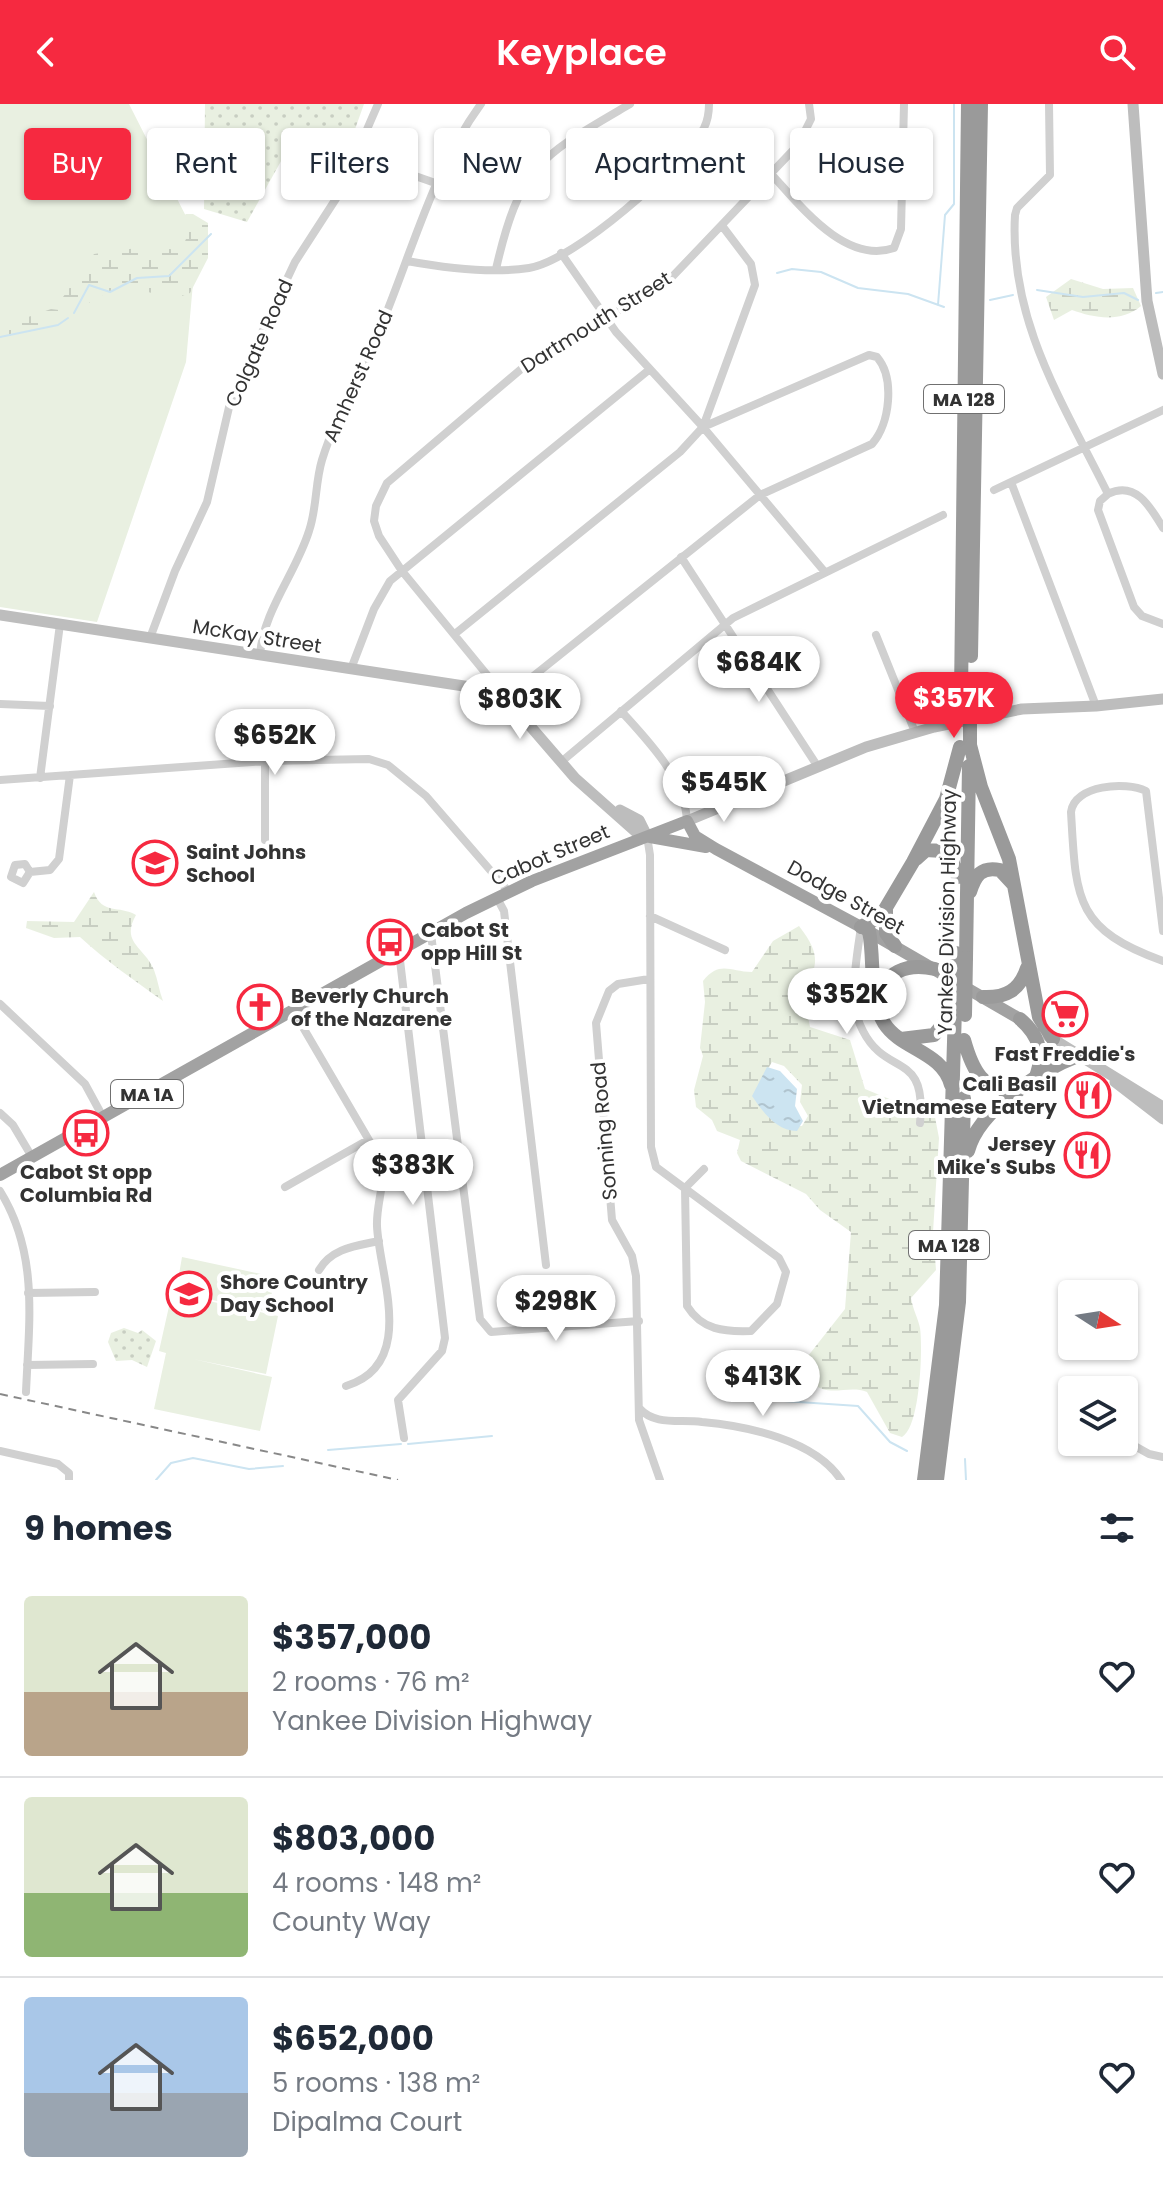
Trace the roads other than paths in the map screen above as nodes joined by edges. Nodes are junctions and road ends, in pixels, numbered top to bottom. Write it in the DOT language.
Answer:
graph roads {
  1 [pos="378,104"];
  2 [pos="481,104"];
  3 [pos="630,104"];
  4 [pos="709,104"];
  5 [pos="809,104"];
  6 [pos="904,104"];
  7 [pos="968,104"];
  8 [pos="981,104"];
  9 [pos="1049,104"];
  10 [pos="1133,104"];
  11 [pos="368,128"];
  12 [pos="466,128"];
  13 [pos="774,172"];
  14 [pos="774,177"];
  15 [pos="434,194"];
  16 [pos="336,200"];
  17 [pos="748,200"];
  18 [pos="723,227"];
  19 [pos="561,253"];
  20 [pos="407,261"];
  21 [pos="496,269"];
  22 [pos="606,318"];
  23 [pos="650,369"];
  24 [pos="1163,374"];
  25 [pos="1163,410"];
  26 [pos="703,427"];
  27 [pos="1086,448"];
  28 [pos="1011,482"];
  29 [pos="994,490"];
  30 [pos="1108,494"];
  31 [pos="760,495"];
  32 [pos="943,515"];
  33 [pos="1163,528"];
  34 [pos="681,557"];
  35 [pos="402,571"];
  36 [pos="824,571"];
  37 [pos="0,615"];
  38 [pos="60,624"];
  39 [pos="727,624"];
  40 [pos="1163,624"];
  41 [pos="456,633"];
  42 [pos="876,635"];
  43 [pos="150,638"];
  44 [pos="260,655"];
  45 [pos="351,669"];
  46 [pos="966,694"];
  47 [pos="506,698"];
  48 [pos="1163,699"];
  49 [pos="0,704"];
  50 [pos="50,706"];
  51 [pos="1096,706"];
  52 [pos="621,711"];
  53 [pos="915,732"];
  54 [pos="965,746"];
  55 [pos="265,761"];
  56 [pos="561,762"];
  57 [pos="818,767"];
  58 [pos="70,775"];
  59 [pos="40,778"];
  60 [pos="0,780"];
  61 [pos="687,821"];
  62 [pos="647,836"];
  63 [pos="265,840"];
  64 [pos="716,849"];
  65 [pos="913,862"];
  66 [pos="30,872"];
  67 [pos="958,877"];
  68 [pos="1013,884"];
  69 [pos="503,895"];
  70 [pos="967,908"];
  71 [pos="887,909"];
  72 [pos="650,916"];
  73 [pos="865,929"];
  74 [pos="1163,931"];
  75 [pos="431,934"];
  76 [pos="895,946"];
  77 [pos="725,950"];
  78 [pos="399,952"];
  79 [pos="961,956"];
  80 [pos="1163,961"];
  81 [pos="1028,968"];
  82 [pos="935,969"];
  83 [pos="649,979"];
  84 [pos="983,997"];
  85 [pos="0,1004"];
  86 [pos="877,1006"];
  87 [pos="294,1012"];
  88 [pos="960,1012"];
  89 [pos="1020,1019"];
  90 [pos="901,1039"];
  91 [pos="1053,1039"];
  92 [pos="964,1040"];
  93 [pos="1080,1055"];
  94 [pos="1035,1079"];
  95 [pos="1018,1091"];
  96 [pos="1163,1107"];
  97 [pos="0,1113"];
  98 [pos="954,1115"];
  99 [pos="104,1119"];
  100 [pos="1163,1119"];
  101 [pos="920,1123"];
  102 [pos="368,1140"];
  103 [pos="32,1157"];
  104 [pos="704,1169"];
  105 [pos="0,1175"];
  106 [pos="285,1187"];
  107 [pos="685,1188"];
  108 [pos="0,1191"];
  109 [pos="963,1195"];
  110 [pos="379,1241"];
  111 [pos="546,1265"];
  112 [pos="319,1270"];
  113 [pos="95,1292"];
  114 [pos="28,1293"];
  115 [pos="639,1321"];
  116 [pos="93,1364"];
  117 [pos="27,1365"];
  118 [pos="346,1386"];
  119 [pos="26,1392"];
  120 [pos="638,1407"];
  121 [pos="404,1438"];
  122 [pos="1138,1448"];
  123 [pos="0,1451"];
  124 [pos="1163,1457"];
  125 [pos="69,1480"];
  126 [pos="660,1480"];
  127 [pos="841,1480"];
  128 [pos="924,1480"];
  129 [pos="937,1480"];
  1 -- 11 [label="street, Colgate Road"];
  2 -- 12 [label="street, Amherst Road"];
  3 -- 21 [label="street"];
  4 -- 19 [label="street"];
  5 -- 13 [label="street, Dartmouth Street"];
  6 -- 14 [label="street"];
  7 -- 46 [label="highway, Yankee Division Highway / MA 128"];
  8 -- 46 [label="highway, Yankee Division Highway / MA 128"];
  9 -- 27 [label="street"];
  10 -- 24 [label="main road"];
  15 -- 20 [label="street, Amherst Road"];
  16 -- 43 [label="street, Colgate Road"];
  17 -- 18 [label="street, Dartmouth Street"];
  18 -- 22 [label="street, Dartmouth Street"];
  18 -- 26 [label="street"];
  19 -- 21 [label="street"];
  19 -- 22 [label="street"];
  20 -- 21 [label="street"];
  20 -- 44 [label="street, Amherst Road"];
  22 -- 23 [label="street"];
  22 -- 35 [label="street, Dartmouth Street"];
  23 -- 26 [label="street"];
  23 -- 35 [label="street"];
  25 -- 27 [label="street"];
  26 -- 31 [label="street"];
  26 -- 31 [label="street"];
  26 -- 41 [label="street"];
  27 -- 28 [label="street"];
  27 -- 30 [label="street"];
  28 -- 29 [label="street"];
  28 -- 51 [label="street"];
  30 -- 33 [label="street"];
  30 -- 40 [label="street"];
  31 -- 34 [label="street"];
  31 -- 36 [label="street"];
  32 -- 36 [label="street"];
  34 -- 39 [label="street"];
  34 -- 47 [label="street"];
  35 -- 41 [label="street, Dartmouth Street"];
  35 -- 45 [label="street"];
  36 -- 39 [label="street"];
  37 -- 38 [label="main road, McKay Street"];
  38 -- 43 [label="main road, McKay Street"];
  38 -- 50 [label="street"];
  39 -- 52 [label="street"];
  39 -- 57 [label="street"];
  41 -- 47 [label="street, Dartmouth Street"];
  42 -- 53 [label="street"];
  43 -- 44 [label="main road, McKay Street"];
  44 -- 45 [label="main road, McKay Street"];
  45 -- 47 [label="main road, McKay Street"];
  46 -- 54 [label="highway, Yankee Division Highway / MA 128, bridge"];
  47 -- 56 [label="main road"];
  48 -- 51 [label="main road, Cabot Street"];
  49 -- 50 [label="street"];
  50 -- 59 [label="street"];
  51 -- 53 [label="main road, Cabot Street"];
  52 -- 56 [label="street"];
  52 -- 61 [label="street"];
  53 -- 57 [label="main road, Cabot Street"];
  54 -- 65 [label="highway"];
  54 -- 67 [label="highway, Yankee Division Highway / MA 128"];
  54 -- 68 [label="highway"];
  54 -- 70 [label="highway, Yankee Division Highway / MA 128"];
  55 -- 58 [label="street"];
  55 -- 63 [label="street"];
  55 -- 69 [label="street"];
  56 -- 62 [label="main road"];
  57 -- 61 [label="main road, Cabot Street"];
  58 -- 59 [label="street"];
  58 -- 66 [label="street"];
  59 -- 60 [label="street"];
  61 -- 62 [label="highway, Cabot Street / MA 1A"];
  61 -- 64 [label="highway, Dodge Street"];
  62 -- 64 [label="highway, Dodge Street"];
  62 -- 69 [label="highway, Cabot Street / MA 1A"];
  62 -- 72 [label="street"];
  64 -- 73 [label="highway, Dodge Street"];
  65 -- 67 [label="highway"];
  65 -- 71 [label="highway"];
  67 -- 79 [label="highway, Yankee Division Highway / MA 128"];
  68 -- 70 [label="highway"];
  68 -- 81 [label="highway"];
  69 -- 75 [label="highway, Cabot Street / MA 1A"];
  69 -- 111 [label="street"];
  70 -- 79 [label="highway, Yankee Division Highway / MA 128"];
  71 -- 73 [label="highway"];
  71 -- 76 [label="highway"];
  72 -- 77 [label="street"];
  72 -- 83 [label="street"];
  73 -- 76 [label="highway, Dodge Street"];
  73 -- 86 [label="highway"];
  73 -- 101 [label="street"];
  74 -- 80 [label="street"];
  75 -- 78 [label="highway, Cabot Street / MA 1A"];
  75 -- 115 [label="street"];
  76 -- 82 [label="highway, Dodge Street"];
  78 -- 87 [label="highway, Cabot Street / MA 1A"];
  78 -- 121 [label="street"];
  79 -- 88 [label="highway, Yankee Division Highway / MA 128, bridge"];
  81 -- 84 [label="highway"];
  81 -- 91 [label="highway"];
  82 -- 84 [label="highway, Dodge Street"];
  82 -- 86 [label="highway"];
  83 -- 107 [label="street"];
  83 -- 115 [label="street, Sonning Road"];
  84 -- 89 [label="highway, Dodge Street"];
  85 -- 99 [label="street"];
  86 -- 90 [label="highway"];
  87 -- 99 [label="highway, Cabot Street / MA 1A"];
  87 -- 102 [label="street"];
  88 -- 90 [label="highway"];
  88 -- 92 [label="highway, Yankee Division Highway / MA 128"];
  88 -- 98 [label="highway, Yankee Division Highway / MA 128"];
  89 -- 91 [label="main road, Dodge Street"];
  89 -- 94 [label="highway"];
  90 -- 98 [label="highway"];
  91 -- 93 [label="main road, Dodge Street"];
  92 -- 95 [label="highway"];
  92 -- 109 [label="highway, Yankee Division Highway / MA 128"];
  93 -- 94 [label="highway"];
  93 -- 96 [label="main road, Dodge Street"];
  93 -- 100 [label="main road, Dodge Street"];
  94 -- 95 [label="highway"];
  95 -- 109 [label="highway"];
  97 -- 103 [label="street"];
  98 -- 128 [label="highway, Yankee Division Highway / MA 128"];
  99 -- 103 [label="highway, Cabot Street / MA 1A"];
  102 -- 106 [label="street"];
  102 -- 110 [label="street"];
  103 -- 105 [label="highway, Cabot Street / MA 1A"];
  104 -- 107 [label="street"];
  107 -- 107 [label="street"];
  108 -- 114 [label="street"];
  109 -- 129 [label="highway, Yankee Division Highway / MA 128"];
  110 -- 112 [label="street"];
  110 -- 118 [label="street"];
  113 -- 114 [label="street"];
  114 -- 117 [label="street"];
  115 -- 120 [label="street, Sonning Road"];
  116 -- 117 [label="street"];
  117 -- 119 [label="street"];
  120 -- 126 [label="street, Sonning Road"];
  120 -- 127 [label="street"];
  122 -- 124 [label="street"];
  123 -- 125 [label="street"];
}
